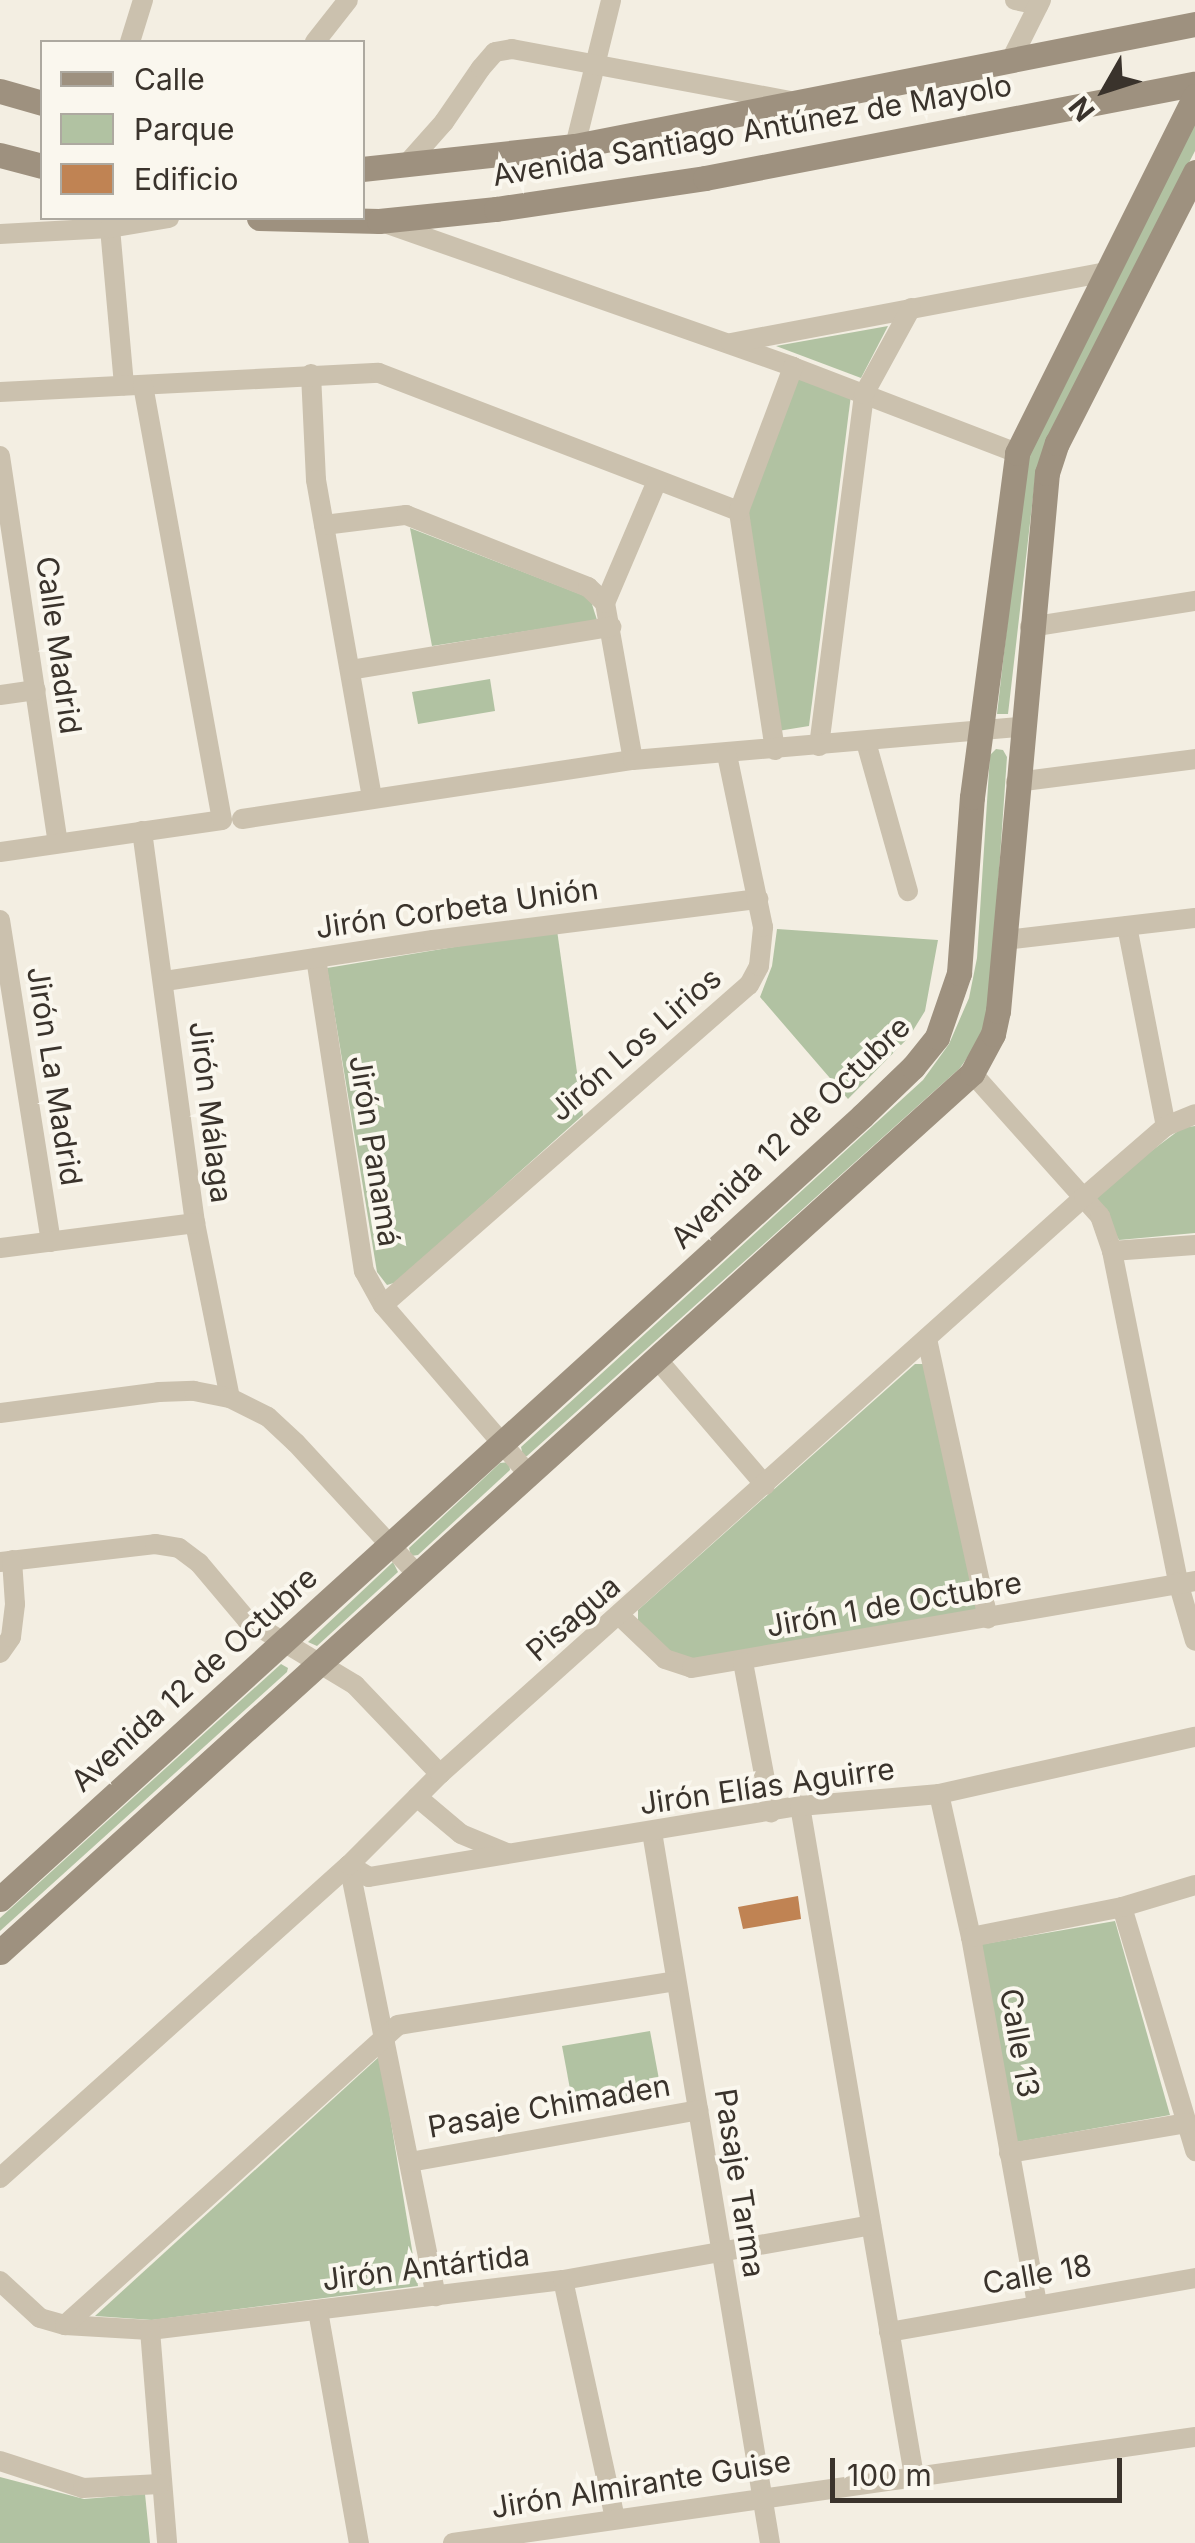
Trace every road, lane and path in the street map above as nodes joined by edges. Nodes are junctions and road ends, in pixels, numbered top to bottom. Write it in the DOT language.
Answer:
graph roads {
  1 [pos="142,0"];
  2 [pos="348,0"];
  3 [pos="610,0"];
  4 [pos="1015,0"];
  5 [pos="1040,3"];
  6 [pos="1195,24"];
  7 [pos="131,40"];
  8 [pos="317,40"];
  9 [pos="1011,60"];
  10 [pos="595,62"];
  11 [pos="1195,84"];
  12 [pos="0,91"];
  13 [pos="1195,96"];
  14 [pos="40,102"];
  15 [pos="806,104"];
  16 [pos="576,146"];
  17 [pos="0,155"];
  18 [pos="40,165"];
  19 [pos="405,166"];
  20 [pos="365,169"];
  21 [pos="1195,172"];
  22 [pos="157,220"];
  23 [pos="339,220"];
  24 [pos="379,221"];
  25 [pos="110,228"];
  26 [pos="0,234"];
  27 [pos="1107,272"];
  28 [pos="911,308"];
  29 [pos="730,344"];
  30 [pos="793,367"];
  31 [pos="312,374"];
  32 [pos="133,385"];
  33 [pos="0,392"];
  34 [pos="864,394"];
  35 [pos="1017,453"];
  36 [pos="0,456"];
  37 [pos="657,481"];
  38 [pos="739,511"];
  39 [pos="324,526"];
  40 [pos="1195,601"];
  41 [pos="605,603"];
  42 [pos="611,627"];
  43 [pos="1030,627"];
  44 [pos="350,670"];
  45 [pos="36,690"];
  46 [pos="0,695"];
  47 [pos="1021,727"];
  48 [pos="980,730"];
  49 [pos="866,742"];
  50 [pos="819,746"];
  51 [pos="775,750"];
  52 [pos="727,754"];
  53 [pos="633,760"];
  54 [pos="1195,760"];
  55 [pos="1016,782"];
  56 [pos="372,798"];
  57 [pos="232,819"];
  58 [pos="142,831"];
  59 [pos="58,843"];
  60 [pos="0,852"];
  61 [pos="908,891"];
  62 [pos="758,899"];
  63 [pos="1195,918"];
  64 [pos="0,920"];
  65 [pos="1127,926"];
  66 [pos="1004,940"];
  67 [pos="316,958"];
  68 [pos="165,981"];
  69 [pos="972,1074"];
  70 [pos="1195,1114"];
  71 [pos="1166,1126"];
  72 [pos="1084,1197"];
  73 [pos="195,1224"];
  74 [pos="51,1242"];
  75 [pos="1195,1245"];
  76 [pos="0,1248"];
  77 [pos="1112,1251"];
  78 [pos="383,1304"];
  79 [pos="927,1339"];
  80 [pos="657,1359"];
  81 [pos="230,1398"];
  82 [pos="0,1413"];
  83 [pos="502,1443"];
  84 [pos="529,1474"];
  85 [pos="765,1485"];
  86 [pos="390,1544"];
  87 [pos="6,1561"];
  88 [pos="418,1574"];
  89 [pos="1186,1581"];
  90 [pos="620,1616"];
  91 [pos="988,1618"];
  92 [pos="1195,1641"];
  93 [pos="283,1642"];
  94 [pos="0,1653"];
  95 [pos="743,1662"];
  96 [pos="320,1664"];
  97 [pos="1195,1737"];
  98 [pos="440,1774"];
  99 [pos="938,1794"];
  100 [pos="417,1797"];
  101 [pos="800,1806"];
  102 [pos="771,1812"];
  103 [pos="652,1832"];
  104 [pos="509,1853"];
  105 [pos="349,1865"];
  106 [pos="1195,1885"];
  107 [pos="0,1899"];
  108 [pos="1122,1906"];
  109 [pos="970,1937"];
  110 [pos="0,1952"];
  111 [pos="676,1981"];
  112 [pos="386,2036"];
  113 [pos="698,2110"];
  114 [pos="1186,2122"];
  115 [pos="1195,2151"];
  116 [pos="1009,2153"];
  117 [pos="410,2162"];
  118 [pos="0,2178"];
  119 [pos="871,2224"];
  120 [pos="721,2248"];
  121 [pos="1195,2278"];
  122 [pos="563,2280"];
  123 [pos="0,2281"];
  124 [pos="436,2296"];
  125 [pos="1037,2304"];
  126 [pos="318,2312"];
  127 [pos="66,2325"];
  128 [pos="150,2330"];
  129 [pos="890,2332"];
  130 [pos="1195,2436"];
  131 [pos="0,2461"];
  132 [pos="914,2476"];
  133 [pos="160,2484"];
  134 [pos="762,2495"];
  135 [pos="614,2518"];
  136 [pos="168,2543"];
  137 [pos="359,2543"];
  138 [pos="453,2543"];
  139 [pos="770,2543"];
  1 -- 7 [label="street"];
  2 -- 8 [label="street"];
  3 -- 10 [label="street"];
  4 -- 5 [label="street"];
  5 -- 9 [label="street"];
  6 -- 9 [label="main road, Avenida Santiago Antúnez de Mayolo"];
  9 -- 15 [label="main road, Avenida Santiago Antúnez de Mayolo"];
  10 -- 15 [label="street"];
  10 -- 16 [label="street"];
  10 -- 19 [label="street"];
  11 -- 24 [label="main road, Avenida Santiago Antúnez de Mayolo"];
  12 -- 14 [label="main road"];
  13 -- 27 [label="main road, Avenida 12 de Octubre"];
  15 -- 16 [label="main road, Avenida Santiago Antúnez de Mayolo"];
  16 -- 19 [label="main road, Avenida Santiago Antúnez de Mayolo"];
  17 -- 18 [label="main road"];
  19 -- 20 [label="main road, Avenida Santiago Antúnez de Mayolo"];
  21 -- 43 [label="main road"];
  22 -- 25 [label="street"];
  23 -- 24 [label="main road, Avenida Santiago Antúnez de Mayolo"];
  24 -- 29 [label="street, Avenida Santiago Antúnez de Mayolo"];
  25 -- 26 [label="street"];
  25 -- 32 [label="street"];
  27 -- 28 [label="street"];
  27 -- 35 [label="main road, Avenida 12 de Octubre"];
  28 -- 29 [label="street"];
  28 -- 34 [label="street"];
  29 -- 30 [label="street, Avenida Santiago Antúnez de Mayolo"];
  30 -- 34 [label="street, Avenida Santiago Antúnez de Mayolo"];
  30 -- 38 [label="street"];
  31 -- 32 [label="street"];
  31 -- 37 [label="street"];
  31 -- 39 [label="street"];
  32 -- 33 [label="street"];
  32 -- 57 [label="street"];
  34 -- 35 [label="street, Avenida Santiago Antúnez de Mayolo"];
  34 -- 50 [label="street"];
  35 -- 48 [label="main road, Avenida 12 de Octubre"];
  36 -- 45 [label="street, Calle Madrid"];
  37 -- 38 [label="street"];
  37 -- 41 [label="street"];
  38 -- 51 [label="street"];
  39 -- 41 [label="street"];
  39 -- 44 [label="street"];
  40 -- 43 [label="street"];
  41 -- 42 [label="street"];
  42 -- 44 [label="street"];
  42 -- 53 [label="street"];
  43 -- 47 [label="main road"];
  44 -- 56 [label="street"];
  45 -- 46 [label="street"];
  45 -- 59 [label="street, Calle Madrid"];
  47 -- 48 [label="street"];
  47 -- 55 [label="main road"];
  48 -- 49 [label="street"];
  48 -- 83 [label="main road, Avenida 12 de Octubre"];
  49 -- 50 [label="street"];
  49 -- 61 [label="street"];
  50 -- 51 [label="street"];
  51 -- 52 [label="street"];
  52 -- 53 [label="street"];
  52 -- 62 [label="street, Jirón Los Lirios"];
  53 -- 56 [label="street"];
  54 -- 55 [label="street"];
  55 -- 66 [label="main road"];
  56 -- 57 [label="street"];
  57 -- 58 [label="street"];
  58 -- 59 [label="street"];
  58 -- 68 [label="street, Jirón Málaga"];
  59 -- 60 [label="street"];
  62 -- 67 [label="street, Jirón Corbeta Unión"];
  62 -- 78 [label="street, Jirón Los Lirios"];
  63 -- 65 [label="street"];
  64 -- 74 [label="street, Jirón La Madrid"];
  65 -- 66 [label="street"];
  65 -- 71 [label="street"];
  66 -- 69 [label="main road"];
  67 -- 68 [label="street, Jirón Corbeta Unión"];
  67 -- 78 [label="street, Jirón Panamá"];
  68 -- 73 [label="street, Jirón Málaga"];
  69 -- 72 [label="street"];
  69 -- 80 [label="main road"];
  70 -- 71 [label="street, Pisagua"];
  71 -- 72 [label="street, Pisagua"];
  72 -- 77 [label="street"];
  72 -- 79 [label="street, Pisagua"];
  73 -- 74 [label="street"];
  73 -- 81 [label="street, Jirón Málaga"];
  74 -- 76 [label="street"];
  75 -- 77 [label="street"];
  77 -- 89 [label="street"];
  78 -- 83 [label="street, Jirón Panamá"];
  79 -- 85 [label="street, Pisagua"];
  79 -- 91 [label="street"];
  80 -- 84 [label="main road"];
  80 -- 85 [label="street"];
  81 -- 82 [label="street"];
  81 -- 86 [label="street"];
  83 -- 84 [label="street, Jirón Panamá"];
  83 -- 86 [label="main road, Avenida 12 de Octubre"];
  84 -- 88 [label="main road"];
  85 -- 90 [label="street, Pisagua"];
  86 -- 88 [label="street"];
  86 -- 93 [label="main road, Avenida 12 de Octubre"];
  87 -- 93 [label="street"];
  87 -- 94 [label="street"];
  88 -- 96 [label="main road"];
  89 -- 91 [label="street, Jirón 1 de Octubre"];
  89 -- 92 [label="street"];
  90 -- 95 [label="street, Jirón 1 de Octubre"];
  90 -- 98 [label="street, Pisagua"];
  91 -- 95 [label="street, Jirón 1 de Octubre"];
  93 -- 96 [label="street"];
  93 -- 107 [label="main road, Avenida 12 de Octubre"];
  95 -- 102 [label="street"];
  96 -- 98 [label="street"];
  96 -- 110 [label="main road"];
  97 -- 99 [label="street, Jirón Elías Aguirre"];
  98 -- 100 [label="street, Pisagua"];
  99 -- 101 [label="street, Jirón Elías Aguirre"];
  99 -- 109 [label="street, Calle 13"];
  100 -- 104 [label="street"];
  100 -- 105 [label="street, Pisagua"];
  101 -- 102 [label="street, Jirón Elías Aguirre"];
  101 -- 119 [label="street"];
  102 -- 103 [label="street, Jirón Elías Aguirre"];
  103 -- 104 [label="street, Jirón Elías Aguirre"];
  103 -- 111 [label="street, Pasaje Tarma"];
  104 -- 105 [label="street, Jirón Elías Aguirre"];
  105 -- 112 [label="street"];
  105 -- 118 [label="street, Pisagua"];
  106 -- 108 [label="street"];
  108 -- 109 [label="street"];
  108 -- 114 [label="street"];
  109 -- 116 [label="street, Calle 13"];
  111 -- 112 [label="street"];
  111 -- 113 [label="street, Pasaje Tarma"];
  112 -- 117 [label="street"];
  112 -- 127 [label="street"];
  113 -- 117 [label="street, Pasaje Chimaden"];
  113 -- 120 [label="street, Pasaje Tarma"];
  114 -- 115 [label="street"];
  114 -- 116 [label="street"];
  116 -- 125 [label="street, Calle 13"];
  117 -- 124 [label="street"];
  119 -- 120 [label="street, Jirón Antártida"];
  119 -- 129 [label="street"];
  120 -- 122 [label="street, Jirón Antártida"];
  120 -- 134 [label="street, Pasaje Tarma"];
  121 -- 125 [label="street, Calle 18"];
  122 -- 124 [label="street, Jirón Antártida"];
  122 -- 135 [label="street"];
  123 -- 127 [label="street, Jirón Antártida"];
  124 -- 126 [label="street, Jirón Antártida"];
  125 -- 129 [label="street, Calle 18"];
  126 -- 128 [label="street, Jirón Antártida"];
  126 -- 137 [label="street"];
  127 -- 128 [label="street, Jirón Antártida"];
  128 -- 133 [label="street"];
  129 -- 132 [label="street"];
  130 -- 132 [label="street, Jirón Almirante Guise"];
  131 -- 133 [label="street"];
  132 -- 134 [label="street, Jirón Almirante Guise"];
  133 -- 136 [label="street"];
  134 -- 135 [label="street, Jirón Almirante Guise"];
  134 -- 139 [label="street, Pasaje Tarma"];
  135 -- 138 [label="street, Jirón Almirante Guise"];
}
